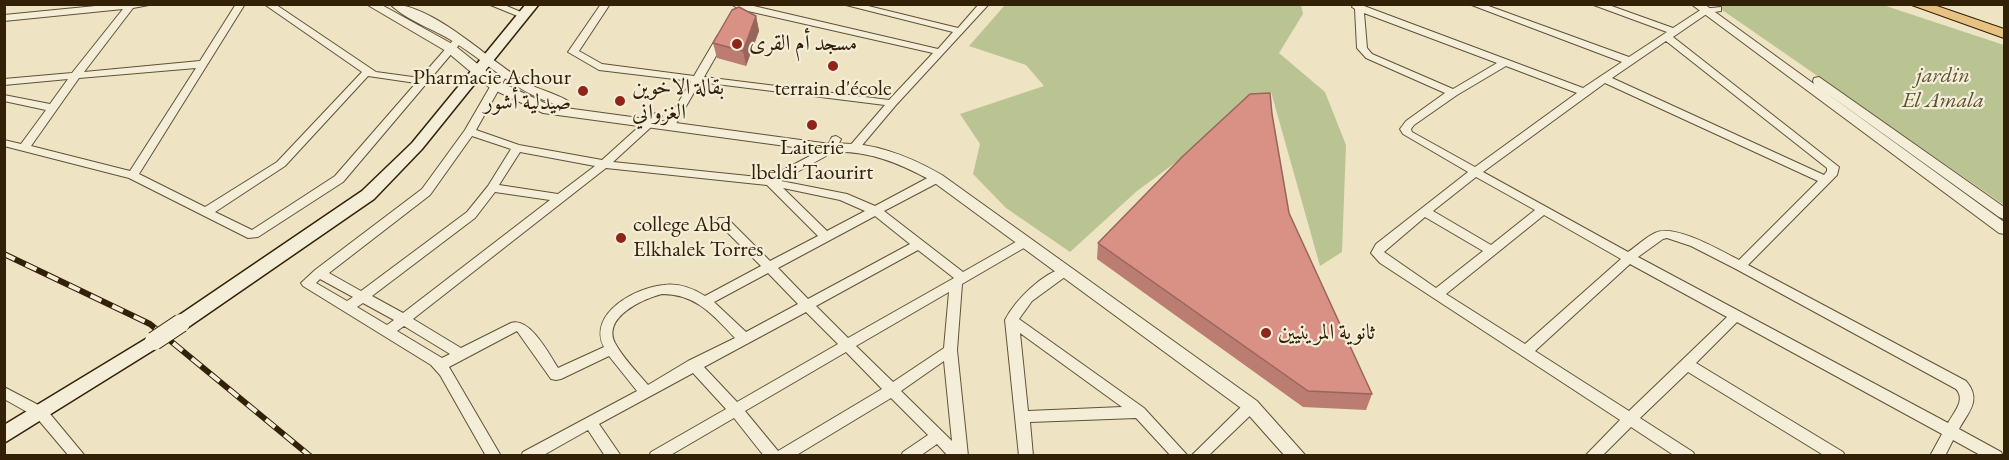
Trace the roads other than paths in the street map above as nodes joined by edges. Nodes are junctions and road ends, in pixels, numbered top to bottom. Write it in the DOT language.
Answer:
graph roads {
  1 [pos="150,4"];
  2 [pos="241,4"];
  3 [pos="268,4"];
  4 [pos="371,4"];
  5 [pos="395,4"];
  6 [pos="492,4"];
  7 [pos="606,4"];
  8 [pos="846,4"];
  9 [pos="969,4"];
  10 [pos="1473,4"];
  11 [pos="1595,4"];
  12 [pos="1916,4"];
  13 [pos="132,5"];
  14 [pos="983,6"];
  15 [pos="1358,6"];
  16 [pos="1708,7"];
  17 [pos="528,10"];
  18 [pos="736,13"];
  19 [pos="4,18"];
  20 [pos="960,31"];
  21 [pos="1670,34"];
  22 [pos="2004,34"];
  23 [pos="454,44"];
  24 [pos="940,52"];
  25 [pos="1629,61"];
  26 [pos="1505,63"];
  27 [pos="204,64"];
  28 [pos="481,65"];
  29 [pos="368,71"];
  30 [pos="502,73"];
  31 [pos="76,75"];
  32 [pos="698,80"];
  33 [pos="1605,80"];
  34 [pos="423,81"];
  35 [pos="4,82"];
  36 [pos="495,85"];
  37 [pos="1453,93"];
  38 [pos="1586,93"];
  39 [pos="4,98"];
  40 [pos="892,103"];
  41 [pos="53,108"];
  42 [pos="652,121"];
  43 [pos="672,123"];
  44 [pos="470,131"];
  45 [pos="4,142"];
  46 [pos="841,145"];
  47 [pos="24,148"];
  48 [pos="517,148"];
  49 [pos="604,164"];
  50 [pos="1474,172"];
  51 [pos="133,175"];
  52 [pos="937,178"];
  53 [pos="1825,180"];
  54 [pos="770,182"];
  55 [pos="492,188"];
  56 [pos="560,198"];
  57 [pos="1543,210"];
  58 [pos="876,211"];
  59 [pos="1424,211"];
  60 [pos="205,213"];
  61 [pos="2004,214"];
  62 [pos="723,221"];
  63 [pos="2004,229"];
  64 [pos="826,237"];
  65 [pos="1025,242"];
  66 [pos="920,244"];
  67 [pos="1491,251"];
  68 [pos="1629,258"];
  69 [pos="1740,266"];
  70 [pos="769,268"];
  71 [pos="1065,271"];
  72 [pos="319,273"];
  73 [pos="960,282"];
  74 [pos="1437,294"];
  75 [pos="362,296"];
  76 [pos="706,300"];
  77 [pos="806,306"];
  78 [pos="347,308"];
  79 [pos="1736,316"];
  80 [pos="403,319"];
  81 [pos="1012,320"];
  82 [pos="387,332"];
  83 [pos="743,338"];
  84 [pos="846,346"];
  85 [pos="612,349"];
  86 [pos="950,350"];
  87 [pos="1526,351"];
  88 [pos="460,354"];
  89 [pos="1686,364"];
  90 [pos="441,365"];
  91 [pos="693,365"];
  92 [pos="892,390"];
  93 [pos="4,392"];
  94 [pos="646,392"];
  95 [pos="1251,406"];
  96 [pos="735,409"];
  97 [pos="1139,412"];
  98 [pos="40,413"];
  99 [pos="1023,417"];
  100 [pos="1629,418"];
  101 [pos="590,422"];
  102 [pos="1951,433"];
  103 [pos="4,435"];
  104 [pos="938,436"];
  105 [pos="78,456"];
  106 [pos="494,456"];
  107 [pos="528,456"];
  108 [pos="614,456"];
  109 [pos="656,456"];
  110 [pos="773,456"];
  111 [pos="782,456"];
  112 [pos="908,456"];
  113 [pos="959,456"];
  114 [pos="1026,456"];
  115 [pos="1181,456"];
  116 [pos="1198,456"];
  117 [pos="1297,456"];
  118 [pos="1592,456"];
  119 [pos="1688,456"];
  120 [pos="1838,456"];
  121 [pos="1937,456"];
  122 [pos="1996,456"];
  1 -- 13 [label="street"];
  2 -- 27 [label="street"];
  3 -- 29 [label="street"];
  4 -- 23 [label="street"];
  5 -- 23 [label="street"];
  6 -- 17 [label="street"];
  7 -- 32 [label="street"];
  8 -- 20 [label="street"];
  9 -- 14 [label="street"];
  10 -- 25 [label="street"];
  11 -- 21 [label="street"];
  12 -- 22 [label="main road"];
  13 -- 19 [label="street"];
  13 -- 31 [label="street"];
  14 -- 20 [label="street"];
  15 -- 26 [label="street"];
  15 -- 37 [label="street"];
  16 -- 21 [label="street"];
  16 -- 61 [label="street"];
  16 -- 63 [label="street"];
  17 -- 28 [label="main road"];
  18 -- 24 [label="street"];
  18 -- 32 [label="street"];
  20 -- 24 [label="street"];
  21 -- 25 [label="street"];
  21 -- 53 [label="street"];
  23 -- 28 [label="street"];
  23 -- 34 [label="street"];
  24 -- 40 [label="street"];
  25 -- 33 [label="street"];
  26 -- 37 [label="street"];
  26 -- 38 [label="street"];
  27 -- 31 [label="street"];
  27 -- 51 [label="street"];
  28 -- 30 [label="street"];
  28 -- 36 [label="street"];
  28 -- 98 [label="main road, bridge"];
  29 -- 34 [label="street"];
  29 -- 60 [label="street"];
  30 -- 36 [label="street"];
  30 -- 42 [label="street"];
  31 -- 35 [label="street"];
  31 -- 41 [label="street"];
  32 -- 40 [label="street"];
  32 -- 43 [label="street"];
  33 -- 38 [label="street"];
  33 -- 53 [label="street"];
  34 -- 60 [label="street"];
  36 -- 42 [label="street"];
  36 -- 44 [label="street"];
  37 -- 50 [label="street"];
  38 -- 50 [label="street"];
  39 -- 41 [label="street"];
  40 -- 46 [label="street"];
  41 -- 47 [label="street"];
  42 -- 43 [label="street"];
  42 -- 49 [label="street"];
  43 -- 46 [label="street"];
  44 -- 48 [label="street"];
  44 -- 72 [label="street"];
  45 -- 47 [label="street"];
  46 -- 52 [label="street"];
  46 -- 54 [label="street"];
  47 -- 51 [label="street"];
  48 -- 49 [label="street"];
  48 -- 55 [label="street"];
  49 -- 54 [label="street"];
  49 -- 56 [label="street"];
  50 -- 57 [label="street"];
  50 -- 59 [label="street"];
  51 -- 60 [label="street"];
  52 -- 58 [label="street"];
  52 -- 65 [label="street"];
  53 -- 69 [label="street"];
  54 -- 58 [label="street"];
  54 -- 64 [label="street"];
  55 -- 56 [label="street"];
  55 -- 75 [label="street"];
  56 -- 80 [label="street"];
  57 -- 67 [label="street"];
  57 -- 68 [label="street"];
  58 -- 64 [label="street"];
  58 -- 66 [label="street"];
  59 -- 67 [label="street"];
  59 -- 74 [label="street"];
  62 -- 70 [label="street"];
  64 -- 70 [label="street"];
  65 -- 71 [label="street"];
  65 -- 73 [label="street"];
  66 -- 73 [label="street"];
  66 -- 77 [label="street"];
  67 -- 74 [label="street"];
  68 -- 69 [label="street"];
  68 -- 79 [label="street"];
  68 -- 87 [label="street"];
  69 -- 102 [label="street"];
  70 -- 76 [label="street"];
  70 -- 77 [label="street"];
  71 -- 81 [label="street"];
  71 -- 95 [label="street"];
  72 -- 75 [label="street"];
  72 -- 78 [label="street"];
  73 -- 84 [label="street"];
  73 -- 86 [label="street"];
  74 -- 87 [label="street"];
  75 -- 78 [label="street"];
  75 -- 80 [label="street"];
  76 -- 83 [label="street"];
  76 -- 85 [label="street"];
  77 -- 83 [label="street"];
  77 -- 84 [label="street"];
  78 -- 82 [label="street"];
  79 -- 89 [label="street"];
  79 -- 102 [label="street"];
  80 -- 82 [label="street"];
  80 -- 88 [label="street"];
  81 -- 97 [label="street"];
  81 -- 99 [label="street"];
  82 -- 90 [label="street"];
  83 -- 91 [label="street"];
  84 -- 92 [label="street"];
  84 -- 96 [label="street"];
  85 -- 88 [label="street"];
  85 -- 94 [label="street"];
  86 -- 92 [label="street"];
  86 -- 113 [label="street"];
  87 -- 100 [label="street"];
  88 -- 90 [label="street"];
  89 -- 100 [label="street"];
  89 -- 120 [label="street"];
  90 -- 106 [label="street"];
  91 -- 94 [label="street"];
  91 -- 96 [label="street"];
  92 -- 104 [label="street"];
  92 -- 111 [label="street"];
  93 -- 98 [label="street"];
  94 -- 101 [label="street"];
  95 -- 116 [label="street"];
  95 -- 117 [label="street"];
  96 -- 109 [label="street"];
  96 -- 110 [label="street"];
  97 -- 99 [label="street"];
  97 -- 115 [label="street"];
  98 -- 103 [label="main road"];
  98 -- 105 [label="street"];
  99 -- 114 [label="street"];
  100 -- 118 [label="street"];
  100 -- 119 [label="street"];
  101 -- 107 [label="street"];
  101 -- 108 [label="street"];
  102 -- 121 [label="street"];
  102 -- 122 [label="street"];
  104 -- 112 [label="street"];
  104 -- 113 [label="street"];
}
